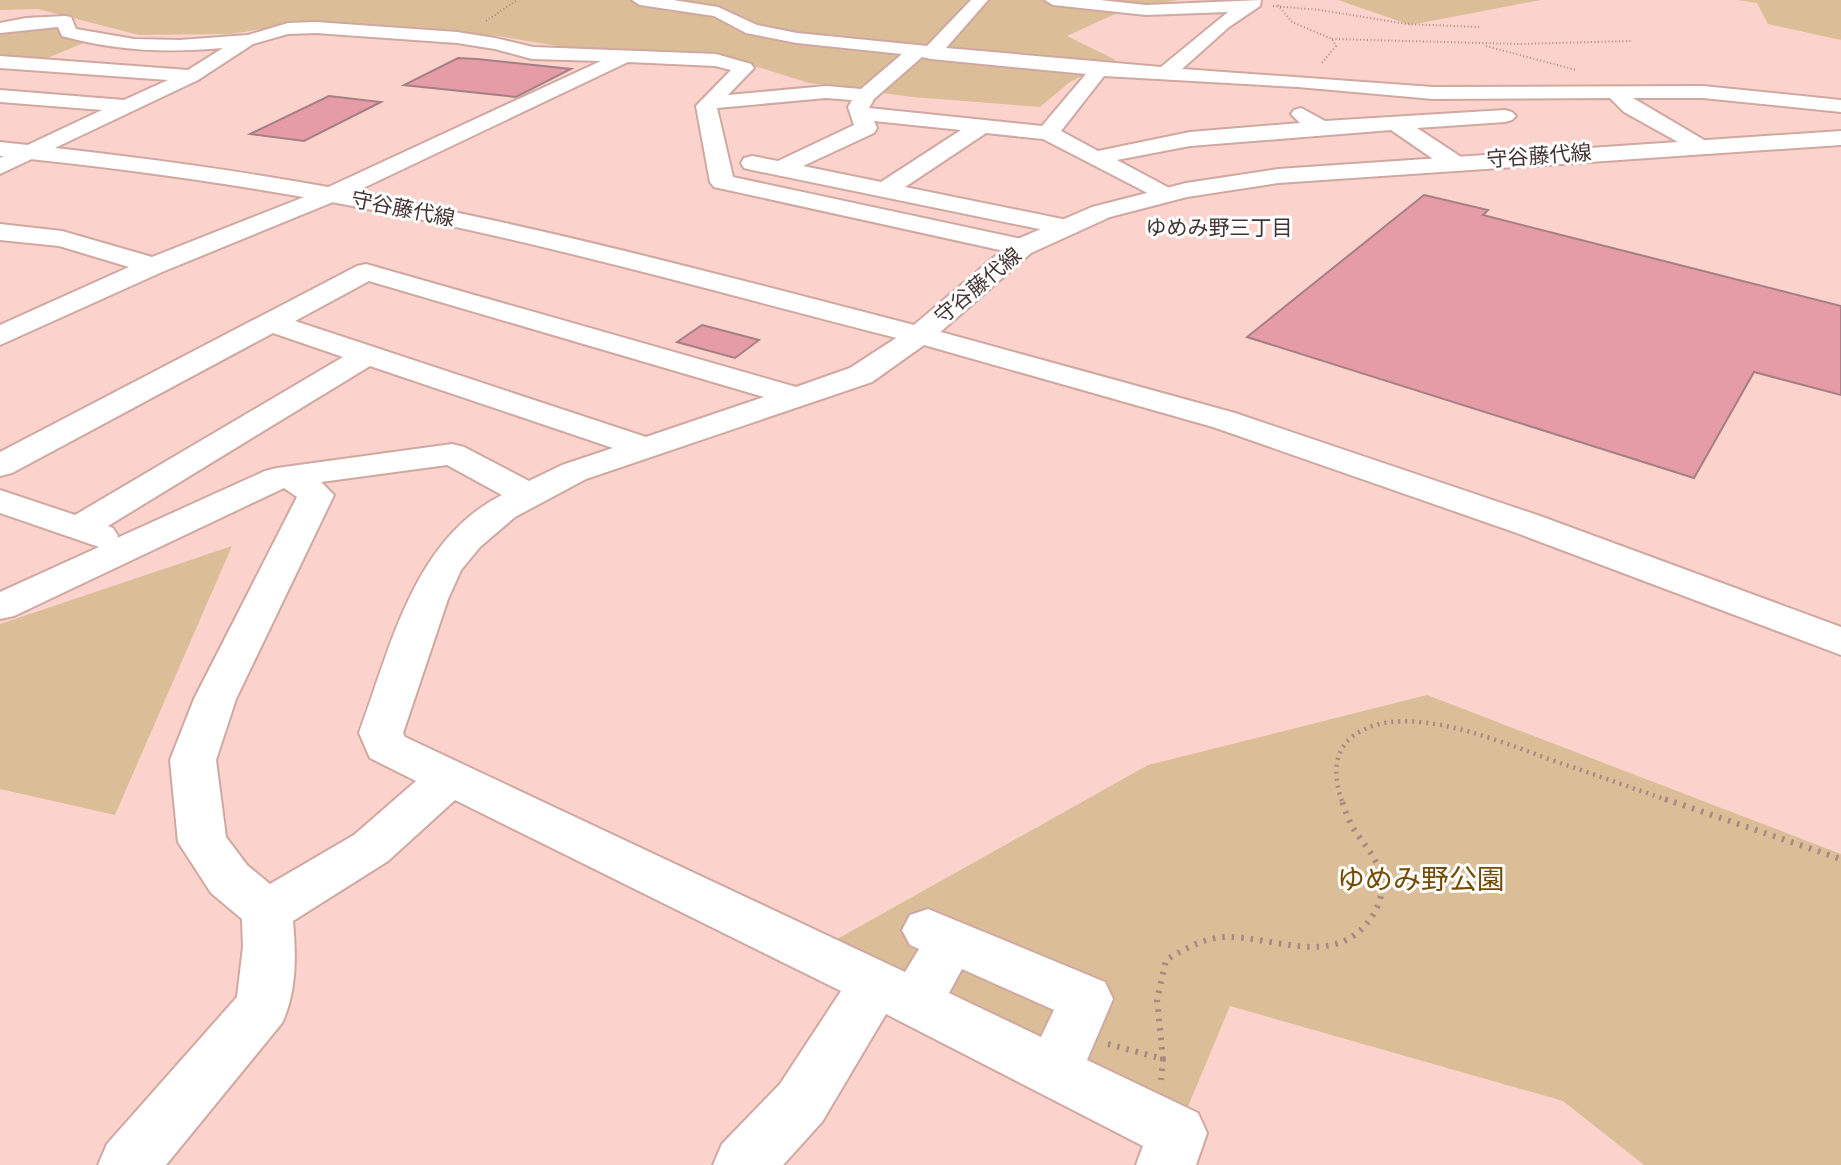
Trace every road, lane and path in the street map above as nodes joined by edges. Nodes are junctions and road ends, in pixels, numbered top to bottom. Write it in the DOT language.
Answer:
graph roads {
  1 [pos="640,0"];
  2 [pos="980,0"];
  3 [pos="1053,0"];
  4 [pos="1273,0"];
  5 [pos="1254,3"];
  6 [pos="1279,6"];
  7 [pos="1479,27"];
  8 [pos="2,29"];
  9 [pos="251,39"];
  10 [pos="1332,39"];
  11 [pos="1631,41"];
  12 [pos="1478,44"];
  13 [pos="924,52"];
  14 [pos="626,57"];
  15 [pos="0,62"];
  16 [pos="59,66"];
  17 [pos="1099,69"];
  18 [pos="1167,72"];
  19 [pos="153,73"];
  20 [pos="191,76"];
  21 [pos="1298,81"];
  22 [pos="1614,91"];
  23 [pos="1079,94"];
  24 [pos="0,96"];
  25 [pos="1105,96"];
  26 [pos="709,103"];
  27 [pos="863,104"];
  28 [pos="127,106"];
  29 [pos="1841,106"];
  30 [pos="1631,108"];
  31 [pos="1548,113"];
  32 [pos="1520,115"];
  33 [pos="1395,123"];
  34 [pos="982,126"];
  35 [pos="1320,128"];
  36 [pos="1048,133"];
  37 [pos="1841,138"];
  38 [pos="1696,145"];
  39 [pos="0,149"];
  40 [pos="31,152"];
  41 [pos="1095,158"];
  42 [pos="1453,162"];
  43 [pos="718,164"];
  44 [pos="0,167"];
  45 [pos="782,168"];
  46 [pos="886,189"];
  47 [pos="330,195"];
  48 [pos="1165,195"];
  49 [pos="1068,227"];
  50 [pos="2,234"];
  51 [pos="1022,247"];
  52 [pos="153,266"];
  53 [pos="271,323"];
  54 [pos="920,335"];
  55 [pos="0,336"];
  56 [pos="369,354"];
  57 [pos="0,361"];
  58 [pos="797,397"];
  59 [pos="647,448"];
  60 [pos="0,466"];
  61 [pos="291,476"];
  62 [pos="527,494"];
  63 [pos="0,501"];
  64 [pos="78,528"];
  65 [pos="128,546"];
  66 [pos="0,607"];
  67 [pos="1840,641"];
  68 [pos="451,776"];
  69 [pos="1841,859"];
  70 [pos="267,911"];
  71 [pos="896,993"];
  72 [pos="1163,1059"];
  73 [pos="1053,1072"];
  74 [pos="128,1165"];
  75 [pos="743,1165"];
  76 [pos="1166,1165"];
  1 -- 13 [label="street"];
  2 -- 13 [label="street"];
  3 -- 5 [label="street"];
  4 -- 6 [label="path"];
  5 -- 6 [label="path"];
  5 -- 18 [label="street"];
  6 -- 7 [label="path"];
  6 -- 10 [label="path"];
  8 -- 9 [label="street"];
  9 -- 14 [label="street"];
  9 -- 20 [label="street"];
  10 -- 12 [label="path"];
  10 -- 21 [label="path"];
  11 -- 12 [label="path"];
  12 -- 22 [label="path"];
  13 -- 17 [label="street"];
  13 -- 27 [label="street"];
  14 -- 26 [label="street"];
  14 -- 47 [label="street"];
  15 -- 16 [label="street"];
  16 -- 19 [label="street"];
  16 -- 19 [label="street"];
  17 -- 18 [label="street"];
  17 -- 23 [label="street"];
  18 -- 21 [label="street"];
  19 -- 20 [label="street"];
  20 -- 28 [label="street"];
  21 -- 22 [label="street"];
  21 -- 35 [label="street"];
  22 -- 29 [label="street"];
  22 -- 30 [label="street"];
  23 -- 25 [label="street"];
  23 -- 36 [label="street"];
  24 -- 28 [label="street"];
  26 -- 27 [label="street"];
  26 -- 43 [label="street"];
  27 -- 34 [label="street"];
  27 -- 45 [label="street"];
  28 -- 40 [label="street"];
  30 -- 31 [label="street"];
  30 -- 38 [label="street"];
  32 -- 33 [label="street"];
  33 -- 35 [label="street"];
  33 -- 42 [label="street"];
  34 -- 36 [label="street"];
  34 -- 46 [label="street"];
  35 -- 41 [label="street"];
  36 -- 41 [label="street"];
  37 -- 38 [label="street, 守谷藤代線"];
  38 -- 42 [label="street, 守谷藤代線"];
  39 -- 40 [label="street, 守谷藤代線"];
  40 -- 44 [label="street"];
  40 -- 47 [label="street, 守谷藤代線"];
  41 -- 48 [label="street"];
  42 -- 48 [label="street, 守谷藤代線"];
  43 -- 45 [label="street"];
  43 -- 51 [label="street"];
  45 -- 46 [label="street"];
  46 -- 49 [label="street"];
  47 -- 52 [label="street"];
  47 -- 54 [label="street, 守谷藤代線"];
  47 -- 57 [label="street"];
  48 -- 49 [label="street, 守谷藤代線"];
  49 -- 51 [label="street, 守谷藤代線"];
  50 -- 52 [label="street"];
  51 -- 54 [label="street, 守谷藤代線"];
  52 -- 55 [label="street"];
  53 -- 56 [label="street"];
  53 -- 58 [label="street"];
  53 -- 60 [label="street"];
  54 -- 58 [label="street"];
  54 -- 67 [label="street"];
  56 -- 59 [label="street"];
  56 -- 64 [label="street"];
  58 -- 59 [label="street"];
  59 -- 62 [label="street"];
  61 -- 62 [label="street"];
  61 -- 65 [label="street"];
  61 -- 70 [label="street"];
  62 -- 68 [label="street"];
  63 -- 64 [label="street"];
  64 -- 65 [label="street"];
  65 -- 66 [label="street"];
  68 -- 70 [label="street"];
  68 -- 71 [label="street"];
  69 -- 72 [label="path"];
  70 -- 74 [label="street"];
  71 -- 73 [label="street"];
  71 -- 73 [label="street"];
  71 -- 75 [label="street"];
  73 -- 76 [label="street"];
}
